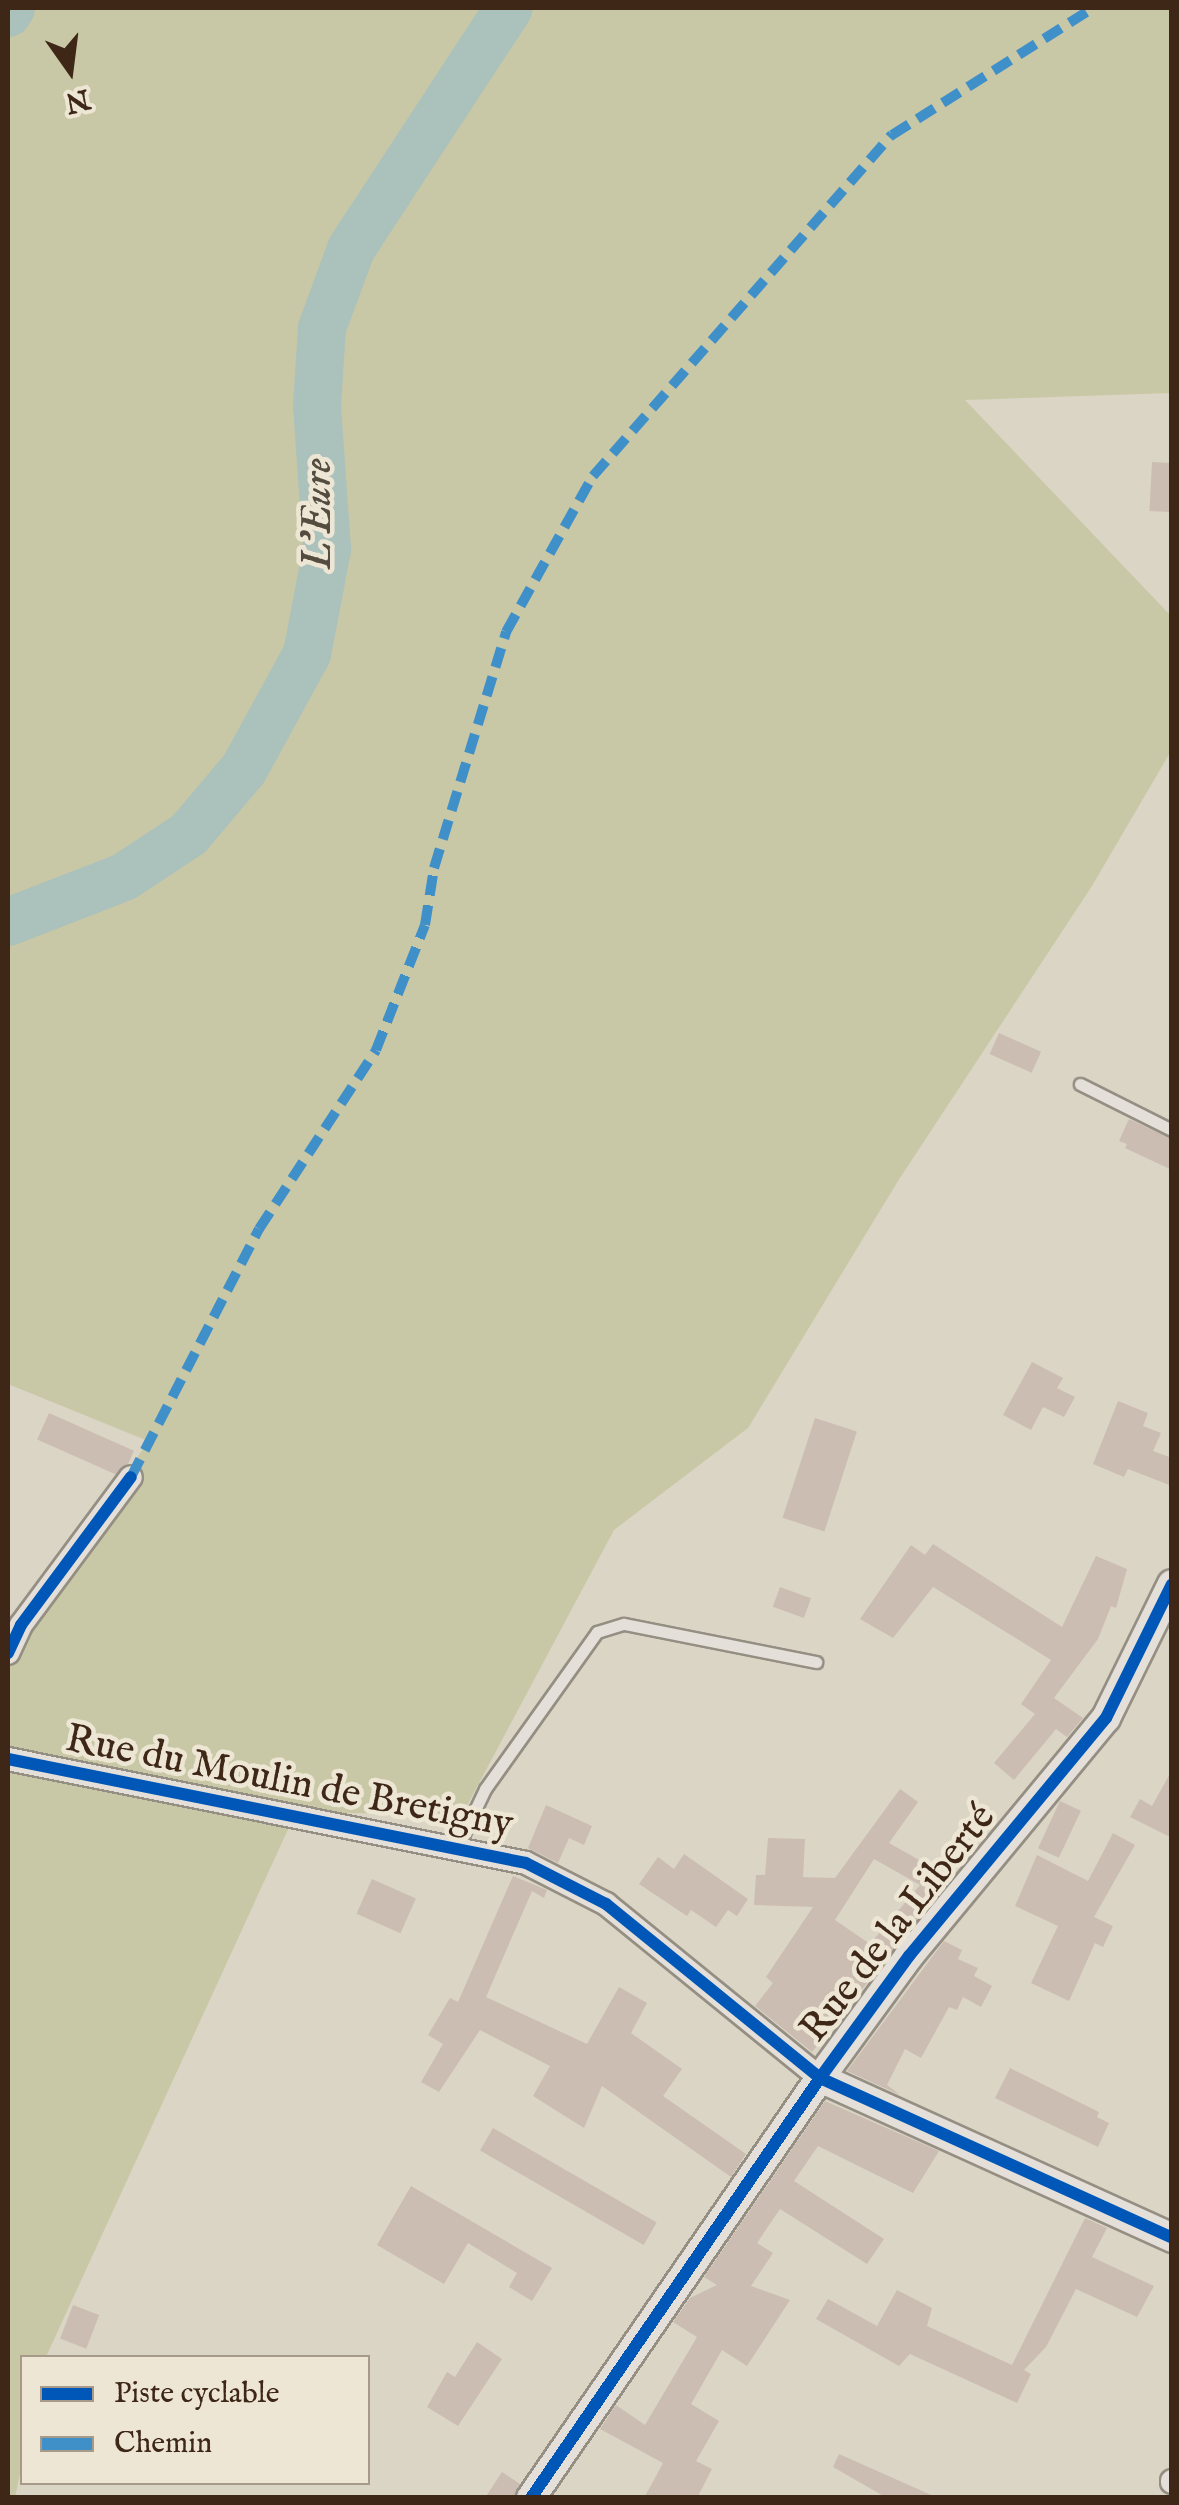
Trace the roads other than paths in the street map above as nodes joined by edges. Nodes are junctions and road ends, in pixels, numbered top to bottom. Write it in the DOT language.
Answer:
graph roads {
  1 [pos="1080,1084"];
  2 [pos="1172,1130"];
  3 [pos="131,1477"];
  4 [pos="1172,1584"];
  5 [pos="8,1653"];
  6 [pos="816,1662"];
  7 [pos="8,1759"];
  8 [pos="457,1848"];
  9 [pos="820,2078"];
  10 [pos="1172,2238"];
  11 [pos="531,2498"];
  1 -- 2 [label="lane"];
  3 -- 5 [label="street"];
  4 -- 9 [label="street, Rue de la Liberté"];
  6 -- 8 [label="lane"];
  7 -- 8 [label="street, Rue du Moulin de Bretigny"];
  8 -- 9 [label="street, Rue du Moulin de Bretigny"];
  9 -- 10 [label="street, Rue du Moulin de Bretigny"];
  9 -- 11 [label="street, Rue de la Liberté"];
}
